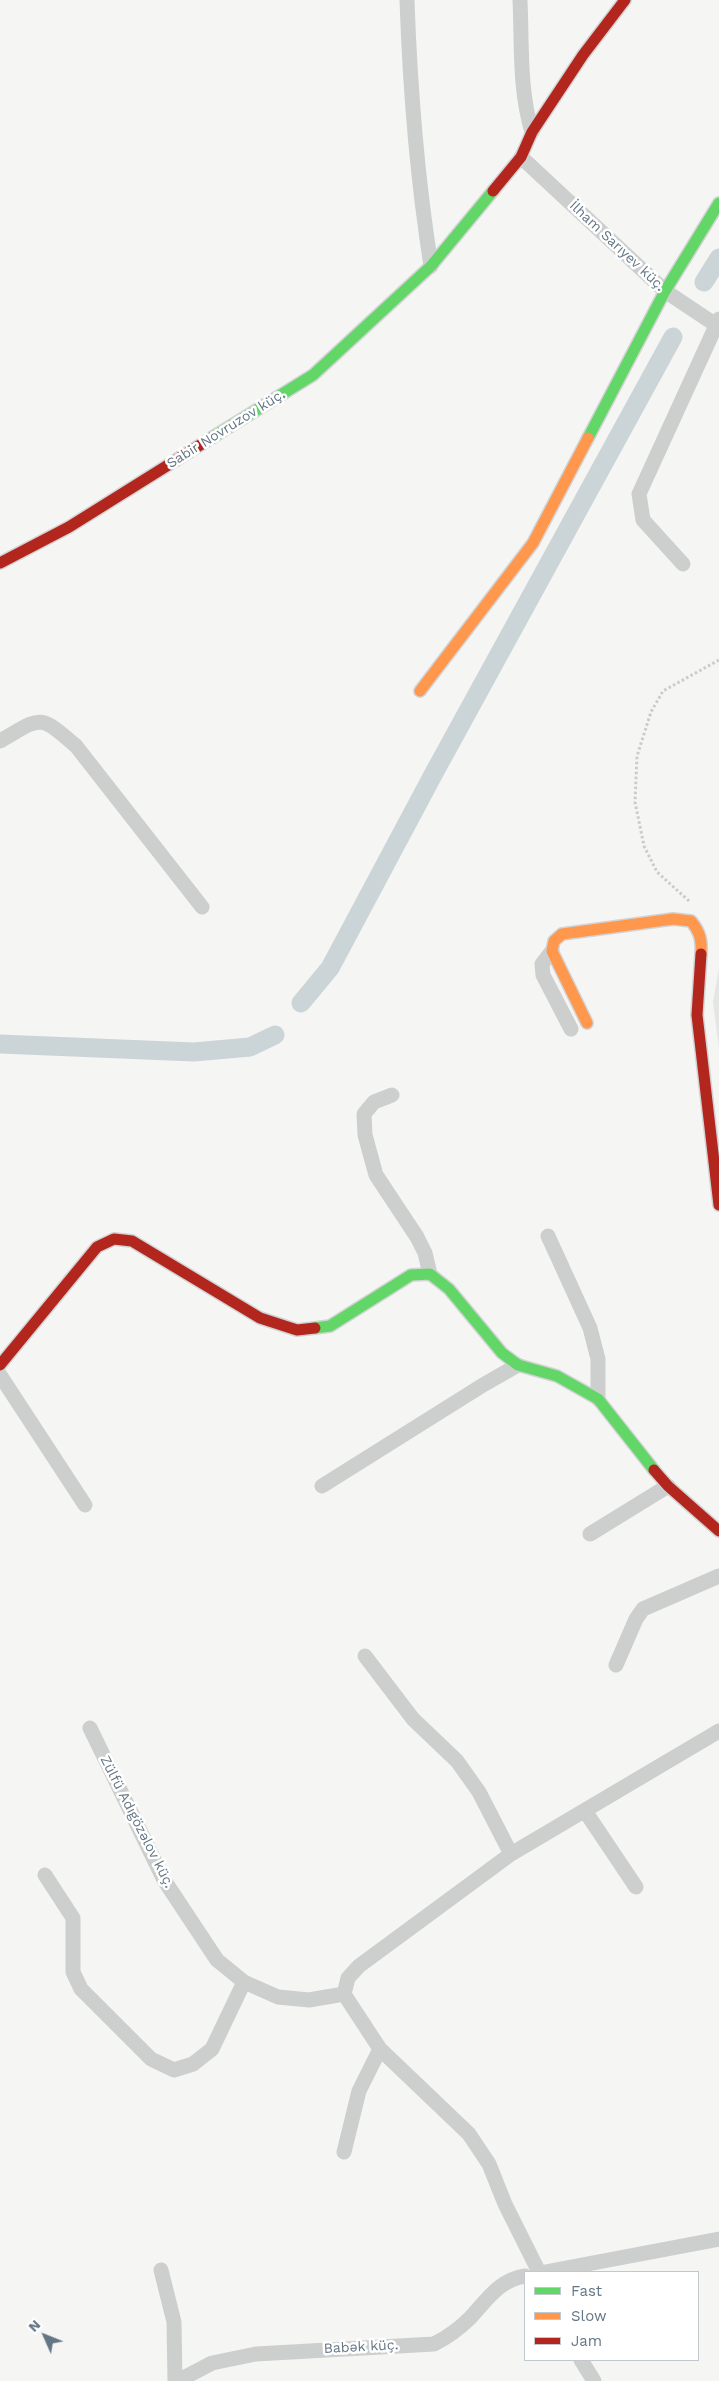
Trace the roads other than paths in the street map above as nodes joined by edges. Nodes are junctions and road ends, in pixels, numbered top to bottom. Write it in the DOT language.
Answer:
graph roads {
  1 [pos="407,0"];
  2 [pos="520,0"];
  3 [pos="625,0"];
  4 [pos="532,132"];
  5 [pos="521,157"];
  6 [pos="719,203"];
  7 [pos="431,266"];
  8 [pos="666,291"];
  9 [pos="718,323"];
  10 [pos="0,563"];
  11 [pos="683,564"];
  12 [pos="420,691"];
  13 [pos="0,741"];
  14 [pos="202,907"];
  15 [pos="552,951"];
  16 [pos="586,1023"];
  17 [pos="571,1029"];
  18 [pos="392,1095"];
  19 [pos="719,1205"];
  20 [pos="548,1236"];
  21 [pos="430,1274"];
  22 [pos="0,1365"];
  23 [pos="518,1365"];
  24 [pos="0,1375"];
  25 [pos="598,1399"];
  26 [pos="322,1486"];
  27 [pos="668,1486"];
  28 [pos="85,1505"];
  29 [pos="719,1531"];
  30 [pos="590,1534"];
  31 [pos="719,1576"];
  32 [pos="365,1656"];
  33 [pos="616,1665"];
  34 [pos="90,1728"];
  35 [pos="719,1730"];
  36 [pos="585,1811"];
  37 [pos="510,1854"];
  38 [pos="45,1875"];
  39 [pos="636,1887"];
  40 [pos="244,1982"];
  41 [pos="344,1994"];
  42 [pos="380,2049"];
  43 [pos="344,2152"];
  44 [pos="719,2239"];
  45 [pos="162,2270"];
  46 [pos="538,2271"];
  47 [pos="550,2271"];
  48 [pos="524,2276"];
  49 [pos="582,2361"];
  50 [pos="176,2381"];
  51 [pos="594,2381"];
  1 -- 7 [label="street"];
  2 -- 4 [label="street"];
  3 -- 4 [label="street, Sabir Novruzov küç."];
  4 -- 5 [label="street, Sabir Novruzov küç."];
  5 -- 7 [label="street, Sabir Novruzov küç."];
  5 -- 8 [label="street, İlham Sarıyev küç."];
  6 -- 8 [label="street"];
  7 -- 10 [label="street, Sabir Novruzov küç."];
  8 -- 9 [label="street, İlham Sarıyev küç."];
  8 -- 12 [label="street"];
  9 -- 11 [label="street"];
  13 -- 14 [label="street"];
  15 -- 16 [label="street"];
  15 -- 17 [label="street"];
  15 -- 19 [label="street"];
  18 -- 21 [label="street"];
  20 -- 25 [label="street"];
  21 -- 22 [label="street"];
  21 -- 23 [label="street"];
  23 -- 25 [label="street"];
  23 -- 26 [label="street"];
  24 -- 28 [label="street"];
  25 -- 27 [label="street"];
  27 -- 29 [label="street"];
  27 -- 30 [label="street"];
  31 -- 33 [label="street"];
  32 -- 37 [label="street"];
  34 -- 40 [label="street, Zülfü Adıgözəlov küç."];
  35 -- 36 [label="street"];
  36 -- 37 [label="street"];
  36 -- 39 [label="street"];
  37 -- 41 [label="street"];
  38 -- 40 [label="street"];
  40 -- 41 [label="street, Zülfü Adıgözəlov küç."];
  41 -- 42 [label="street"];
  42 -- 43 [label="street"];
  42 -- 46 [label="street"];
  44 -- 47 [label="street"];
  45 -- 50 [label="street"];
  48 -- 50 [label="street, Babək küç."];
  49 -- 51 [label="street"];
}
